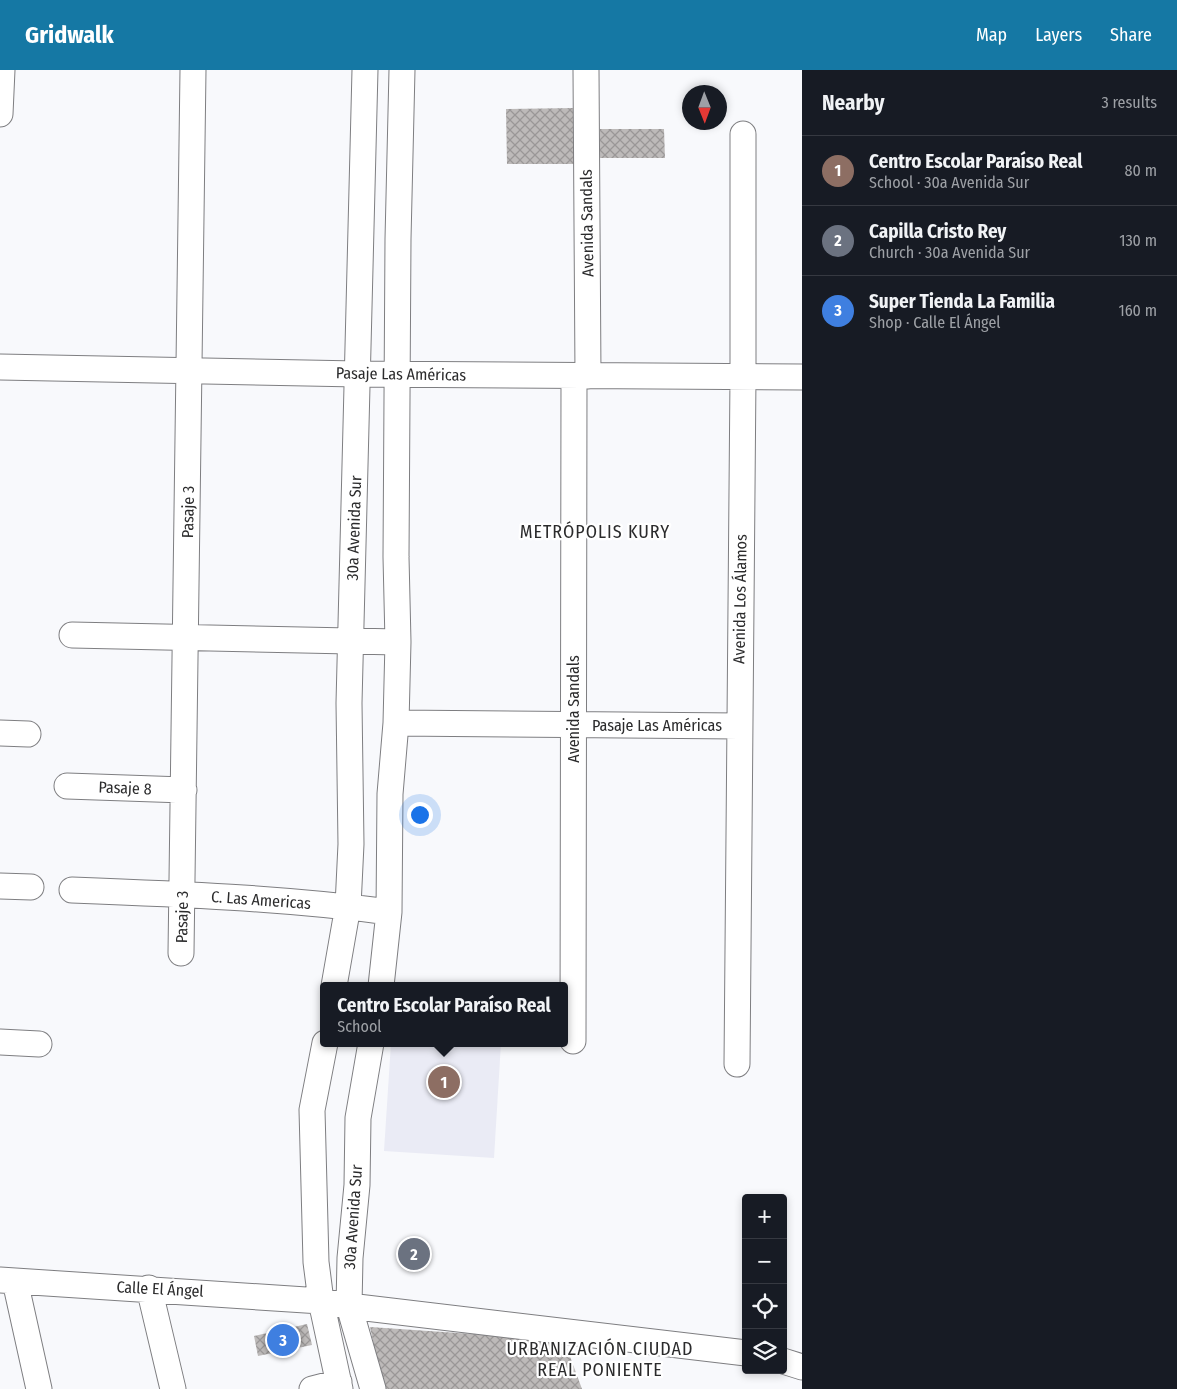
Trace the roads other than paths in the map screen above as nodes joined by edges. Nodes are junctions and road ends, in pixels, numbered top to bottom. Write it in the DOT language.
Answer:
graph roads {
  1 [pos="2,70"];
  2 [pos="193,70"];
  3 [pos="365,70"];
  4 [pos="402,70"];
  5 [pos="586,70"];
  6 [pos="0,114"];
  7 [pos="743,134"];
  8 [pos="0,367"];
  9 [pos="189,371"];
  10 [pos="358,374"];
  11 [pos="398,374"];
  12 [pos="581,376"];
  13 [pos="743,376"];
  14 [pos="802,377"];
  15 [pos="72,635"];
  16 [pos="186,637"];
  17 [pos="351,640"];
  18 [pos="398,642"];
  19 [pos="396,723"];
  20 [pos="573,725"];
  21 [pos="739,726"];
  22 [pos="0,733"];
  23 [pos="28,734"];
  24 [pos="67,786"];
  25 [pos="184,790"];
  26 [pos="0,886"];
  27 [pos="31,887"];
  28 [pos="72,890"];
  29 [pos="182,894"];
  30 [pos="348,906"];
  31 [pos="389,912"];
  32 [pos="181,953"];
  33 [pos="335,982"];
  34 [pos="381,982"];
  35 [pos="0,1042"];
  36 [pos="573,1042"];
  37 [pos="39,1044"];
  38 [pos="324,1047"];
  39 [pos="370,1047"];
  40 [pos="737,1064"];
  41 [pos="7,1281"];
  42 [pos="149,1288"];
  43 [pos="321,1300"];
  44 [pos="349,1306"];
  45 [pos="742,1352"];
  46 [pos="787,1363"];
  47 [pos="802,1367"];
  48 [pos="340,1386"];
  49 [pos="39,1389"];
  50 [pos="172,1389"];
  51 [pos="312,1389"];
  52 [pos="373,1389"];
  1 -- 6 [label="street"];
  2 -- 9 [label="street, Pasaje 3"];
  3 -- 10 [label="street, 30a Avenida Sur"];
  4 -- 11 [label="street"];
  5 -- 12 [label="street, Avenida Sandals"];
  7 -- 13 [label="street, Avenida Los Álamos"];
  8 -- 9 [label="street, Pasaje Las Américas"];
  9 -- 10 [label="street, Pasaje Las Américas"];
  9 -- 16 [label="street, Pasaje 3"];
  10 -- 11 [label="street, Pasaje Las Américas"];
  10 -- 17 [label="street, 30a Avenida Sur"];
  11 -- 12 [label="street, Pasaje Las Américas"];
  11 -- 18 [label="street"];
  12 -- 13 [label="street, Pasaje Las Américas"];
  12 -- 20 [label="street, Avenida Sandals"];
  13 -- 14 [label="street, Pasaje Las Américas"];
  13 -- 21 [label="street, Avenida Los Álamos"];
  15 -- 16 [label="street"];
  16 -- 17 [label="street"];
  16 -- 25 [label="street, Pasaje 3"];
  17 -- 18 [label="street"];
  17 -- 30 [label="street, 30a Avenida Sur"];
  18 -- 19 [label="street"];
  19 -- 20 [label="street, Pasaje Las Américas"];
  19 -- 31 [label="street"];
  20 -- 21 [label="street, Pasaje Las Américas"];
  20 -- 36 [label="street, Avenida Sandals"];
  21 -- 40 [label="street, Avenida Los Álamos"];
  22 -- 23 [label="street"];
  24 -- 25 [label="street, Pasaje 8"];
  25 -- 29 [label="street, Pasaje 3"];
  26 -- 27 [label="street"];
  28 -- 29 [label="street, C. Las Americas"];
  29 -- 30 [label="street, C. Las Americas"];
  29 -- 32 [label="street, Pasaje 3"];
  30 -- 31 [label="street, C. Las Americas"];
  30 -- 33 [label="street, 30a Avenida Sur"];
  31 -- 34 [label="street"];
  35 -- 37 [label="street"];
  38 -- 43 [label="street, 30a Avenida Sur"];
  39 -- 44 [label="street, 30a Avenida Sur"];
  41 -- 42 [label="street, Calle El Ángel"];
  41 -- 49 [label="street"];
  42 -- 43 [label="street, Calle El Ángel"];
  42 -- 50 [label="street"];
  43 -- 44 [label="street, Calle El Ángel"];
  43 -- 48 [label="street, 30a Avenida Sur"];
  44 -- 45 [label="street, Calle El Ángel"];
  44 -- 52 [label="street, 30a Avenida Sur"];
  46 -- 47 [label="street"];
  48 -- 51 [label="street"];
}
